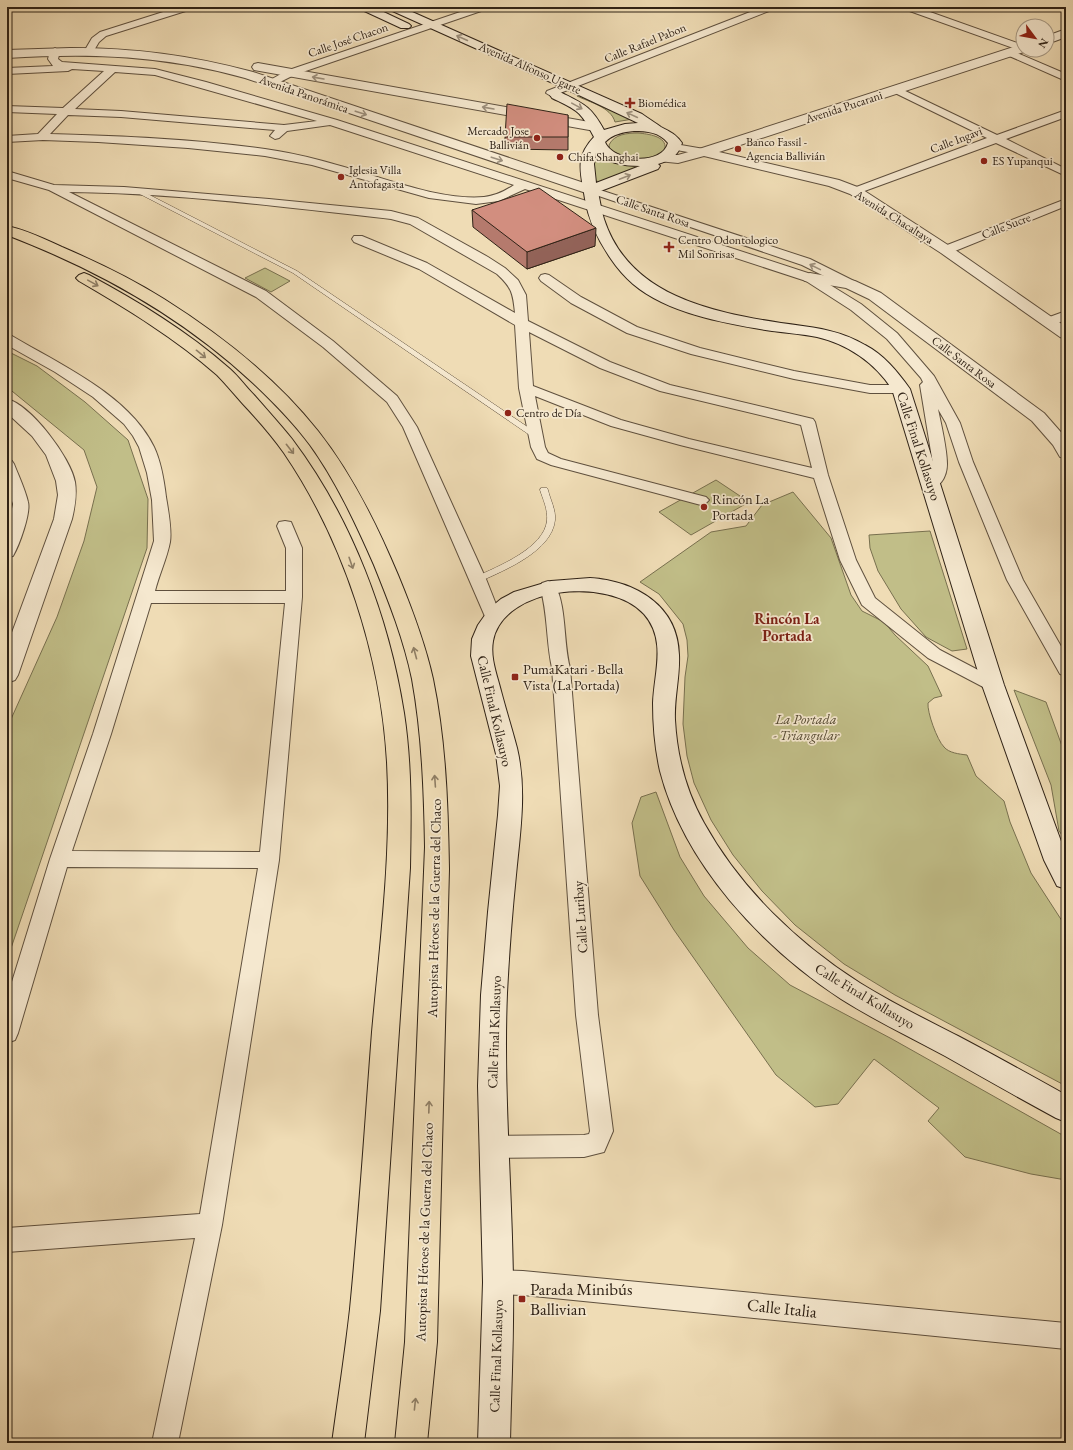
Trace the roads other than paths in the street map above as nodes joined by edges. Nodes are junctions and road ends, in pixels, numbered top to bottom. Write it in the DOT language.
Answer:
graph roads {
  1 [pos="189,7"];
  2 [pos="364,7"];
  3 [pos="392,7"];
  4 [pos="484,7"];
  5 [pos="771,7"];
  6 [pos="907,7"];
  7 [pos="432,25"];
  8 [pos="415,30"];
  9 [pos="1066,33"];
  10 [pos="429,37"];
  11 [pos="1055,37"];
  12 [pos="1015,45"];
  13 [pos="92,47"];
  14 [pos="7,48"];
  15 [pos="55,51"];
  16 [pos="1015,51"];
  17 [pos="1010,53"];
  18 [pos="7,54"];
  19 [pos="84,68"];
  20 [pos="113,68"];
  21 [pos="7,71"];
  22 [pos="290,73"];
  23 [pos="1066,78"];
  24 [pos="270,83"];
  25 [pos="570,86"];
  26 [pos="897,90"];
  27 [pos="547,91"];
  28 [pos="7,109"];
  29 [pos="65,112"];
  30 [pos="1066,113"];
  31 [pos="333,122"];
  32 [pos="284,128"];
  33 [pos="666,134"];
  34 [pos="598,135"];
  35 [pos="41,137"];
  36 [pos="7,139"];
  37 [pos="996,139"];
  38 [pos="675,146"];
  39 [pos="257,151"];
  40 [pos="704,152"];
  41 [pos="660,159"];
  42 [pos="1066,173"];
  43 [pos="7,174"];
  44 [pos="524,184"];
  45 [pos="53,188"];
  46 [pos="138,191"];
  47 [pos="855,191"];
  48 [pos="593,199"];
  49 [pos="1066,202"];
  50 [pos="7,230"];
  51 [pos="358,238"];
  52 [pos="7,242"];
  53 [pos="946,250"];
  54 [pos="545,278"];
  55 [pos="810,278"];
  56 [pos="850,284"];
  57 [pos="1066,315"];
  58 [pos="522,322"];
  59 [pos="1049,322"];
  60 [pos="1066,334"];
  61 [pos="7,339"];
  62 [pos="927,376"];
  63 [pos="526,388"];
  64 [pos="901,389"];
  65 [pos="7,404"];
  66 [pos="537,436"];
  67 [pos="1066,453"];
  68 [pos="7,464"];
  69 [pos="820,475"];
  70 [pos="931,484"];
  71 [pos="544,490"];
  72 [pos="701,500"];
  73 [pos="285,526"];
  74 [pos="7,552"];
  75 [pos="478,579"];
  76 [pos="548,588"];
  77 [pos="144,597"];
  78 [pos="294,597"];
  79 [pos="493,617"];
  80 [pos="1066,670"];
  81 [pos="7,675"];
  82 [pos="993,685"];
  83 [pos="60,859"];
  84 [pos="268,860"];
  85 [pos="1066,879"];
  86 [pos="7,1033"];
  87 [pos="1066,1109"];
  88 [pos="493,1147"];
  89 [pos="210,1225"];
  90 [pos="7,1240"];
  91 [pos="498,1282"];
  92 [pos="1066,1336"];
  93 [pos="165,1443"];
  94 [pos="348,1443"];
  95 [pos="411,1443"];
  96 [pos="494,1443"];
  1 -- 13 [label="street"];
  2 -- 8 [label="street"];
  3 -- 7 [label="street, Avenida Alfonso Ugarte"];
  4 -- 7 [label="street"];
  5 -- 25 [label="street, Calle Rafael Pabon"];
  6 -- 12 [label="street"];
  7 -- 8 [label="street, Calle José Chacon"];
  25 -- 7 [label="street, Avenida Alfonso Ugarte, one-way"];
  8 -- 10 [label="street"];
  8 -- 22 [label="street, Calle José Chacon"];
  9 -- 11 [label="street"];
  13 -- 14 [label="street, Avenida Panorámica"];
  13 -- 15 [label="street, Avenida Panorámica"];
  13 -- 22 [label="street, Avenida Panorámica"];
  13 -- 24 [label="street, Avenida Panorámica"];
  15 -- 18 [label="street, Avenida Panorámica"];
  15 -- 19 [label="street"];
  16 -- 17 [label="street, Avenida Pucarani"];
  17 -- 23 [label="street"];
  17 -- 26 [label="street, Avenida Pucarani"];
  19 -- 20 [label="street"];
  19 -- 21 [label="street"];
  20 -- 29 [label="street"];
  20 -- 31 [label="street"];
  22 -- 24 [label="street, Calle José Chacon"];
  34 -- 22 [label="street, Avenida Panorámica, one-way"];
  24 -- 48 [label="street, Avenida Panorámica, one-way"];
  25 -- 27 [label="street, Calle Rafael Pabon"];
  33 -- 25 [label="street, Avenida Alfonso Ugarte, one-way"];
  26 -- 37 [label="street"];
  26 -- 40 [label="street, Avenida Pucarani"];
  27 -- 34 [label="street, Avenida Alfonso Ugarte, one-way"];
  28 -- 29 [label="street"];
  29 -- 32 [label="street"];
  29 -- 35 [label="street"];
  30 -- 37 [label="street, Calle Ingavi"];
  31 -- 32 [label="street"];
  31 -- 44 [label="street"];
  32 -- 39 [label="street"];
  33 -- 34 [label="street"];
  33 -- 38 [label="street"];
  34 -- 41 [label="street, Avenida Alfonso Ugarte"];
  34 -- 48 [label="street, Calle Final Kollasuyo"];
  35 -- 36 [label="street"];
  35 -- 39 [label="street"];
  37 -- 42 [label="street"];
  37 -- 47 [label="street, Calle Ingavi"];
  38 -- 40 [label="street, Avenida Chacaltaya"];
  38 -- 41 [label="street"];
  39 -- 44 [label="street"];
  40 -- 41 [label="street, Avenida Pucarani"];
  40 -- 47 [label="street, Avenida Chacaltaya"];
  48 -- 41 [label="street, one-way"];
  43 -- 45 [label="street"];
  44 -- 48 [label="street"];
  45 -- 46 [label="street"];
  45 -- 75 [label="street"];
  46 -- 58 [label="street"];
  46 -- 66 [label="lane"];
  47 -- 53 [label="street, Avenida Chacaltaya"];
  48 -- 55 [label="street, Calle Santa Rosa"];
  56 -- 48 [label="street, Calle Santa Rosa, one-way"];
  48 -- 64 [label="street, Calle Final Kollasuyo"];
  49 -- 53 [label="street, Calle Sucre"];
  95 -- 50 [label="highway, Autopista Héroes de la Guerra del Chaco, one-way"];
  51 -- 58 [label="street"];
  52 -- 94 [label="highway, one-way"];
  53 -- 59 [label="street, Avenida Chacaltaya"];
  54 -- 64 [label="street"];
  55 -- 56 [label="street, Calle Santa Rosa"];
  55 -- 62 [label="street"];
  56 -- 67 [label="street, Calle Santa Rosa"];
  57 -- 59 [label="street"];
  58 -- 63 [label="street"];
  58 -- 69 [label="street"];
  59 -- 60 [label="street, Avenida Chacaltaya"];
  61 -- 77 [label="street"];
  62 -- 70 [label="street"];
  62 -- 80 [label="street"];
  63 -- 66 [label="street"];
  63 -- 69 [label="street"];
  64 -- 70 [label="street, Calle Final Kollasuyo"];
  65 -- 81 [label="street"];
  66 -- 72 [label="street"];
  68 -- 74 [label="street"];
  69 -- 82 [label="street"];
  70 -- 82 [label="street, Calle Final Kollasuyo"];
  71 -- 75 [label="lane"];
  73 -- 78 [label="street"];
  75 -- 79 [label="street"];
  76 -- 79 [label="street, Calle Final Kollasuyo"];
  76 -- 87 [label="street, Calle Final Kollasuyo"];
  76 -- 88 [label="street, Calle Luribay"];
  77 -- 78 [label="street"];
  77 -- 83 [label="street"];
  78 -- 84 [label="street"];
  79 -- 88 [label="street, Calle Final Kollasuyo"];
  82 -- 85 [label="street, Calle Final Kollasuyo"];
  83 -- 84 [label="street"];
  83 -- 86 [label="street"];
  84 -- 89 [label="street"];
  88 -- 91 [label="street, Calle Final Kollasuyo"];
  89 -- 90 [label="street"];
  89 -- 93 [label="street"];
  91 -- 92 [label="street, Calle Italia"];
  91 -- 96 [label="street, Calle Final Kollasuyo"];
}
